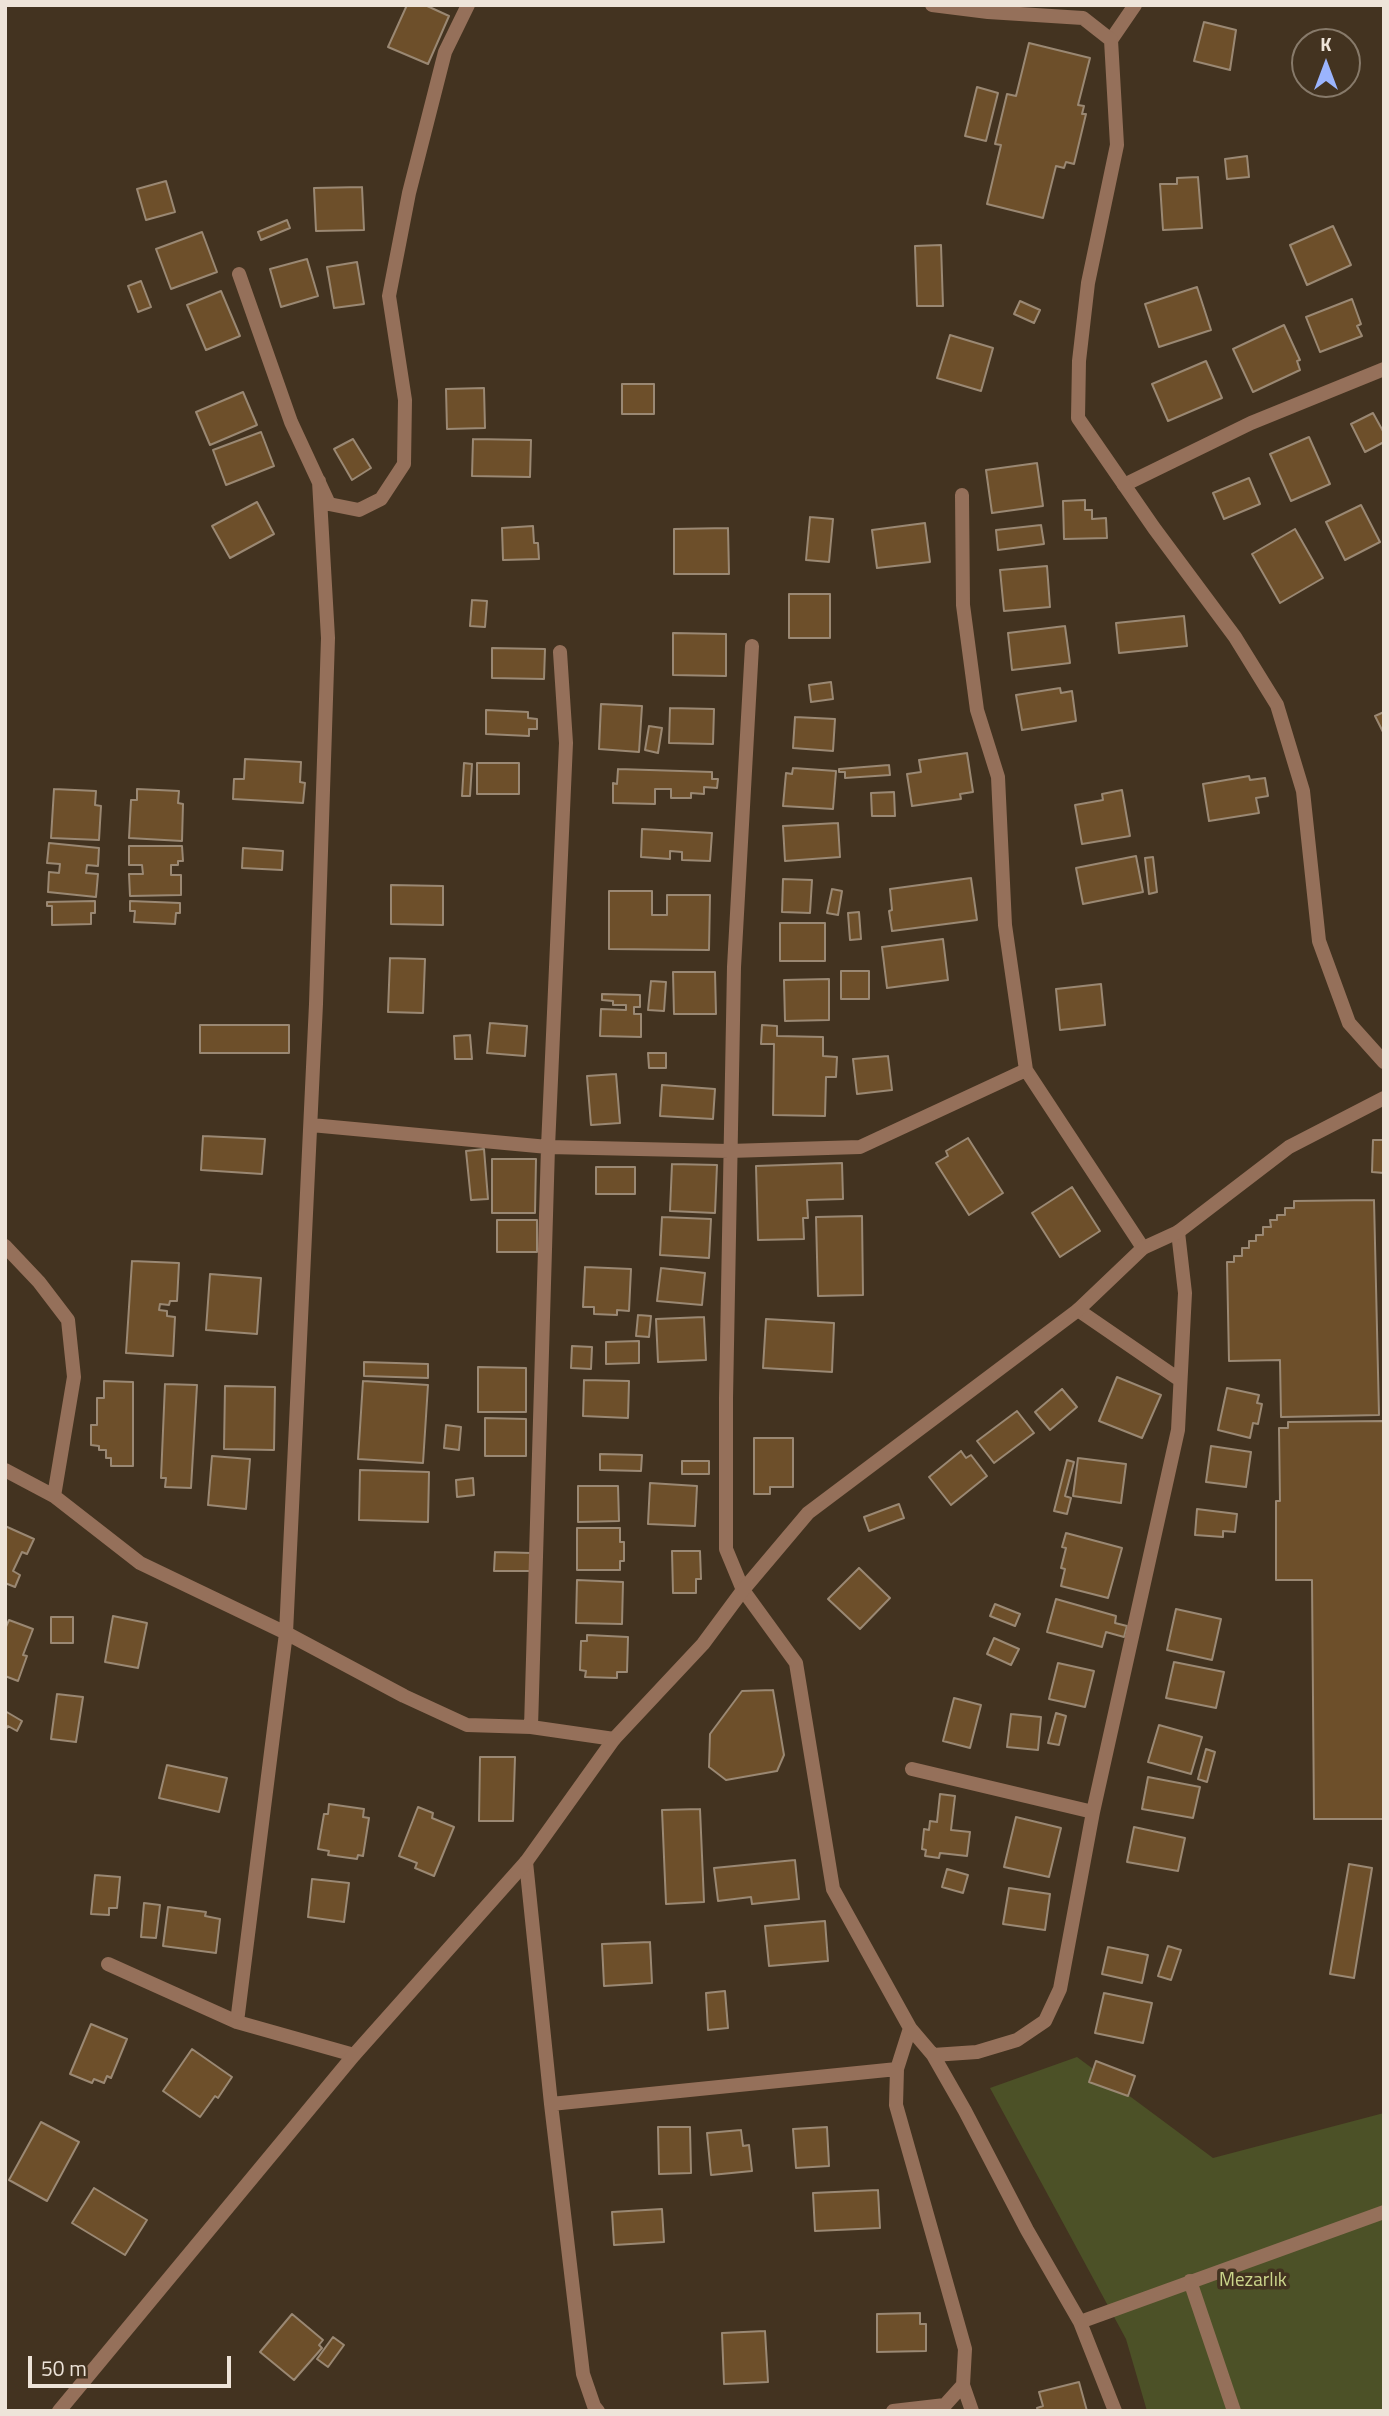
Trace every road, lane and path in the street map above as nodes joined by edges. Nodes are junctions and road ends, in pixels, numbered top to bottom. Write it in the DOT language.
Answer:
graph roads {
  1 [pos="468,5"];
  2 [pos="932,5"];
  3 [pos="1135,5"];
  4 [pos="980,8"];
  5 [pos="1111,40"];
  6 [pos="239,274"];
  7 [pos="1384,369"];
  8 [pos="319,481"];
  9 [pos="1124,485"];
  10 [pos="962,495"];
  11 [pos="752,646"];
  12 [pos="560,653"];
  13 [pos="1384,1062"];
  14 [pos="1026,1070"];
  15 [pos="1384,1098"];
  16 [pos="311,1125"];
  17 [pos="548,1147"];
  18 [pos="729,1151"];
  19 [pos="1178,1232"];
  20 [pos="5,1246"];
  21 [pos="1143,1248"];
  22 [pos="1078,1310"];
  23 [pos="1180,1380"];
  24 [pos="5,1470"];
  25 [pos="54,1496"];
  26 [pos="743,1590"];
  27 [pos="286,1633"];
  28 [pos="531,1727"];
  29 [pos="614,1738"];
  30 [pos="912,1769"];
  31 [pos="1093,1812"];
  32 [pos="526,1863"];
  33 [pos="108,1964"];
  34 [pos="237,2022"];
  35 [pos="910,2028"];
  36 [pos="354,2055"];
  37 [pos="933,2055"];
  38 [pos="897,2069"];
  39 [pos="551,2104"];
  40 [pos="1384,2212"];
  41 [pos="1190,2281"];
  42 [pos="1080,2322"];
  43 [pos="963,2385"];
  44 [pos="59,2411"];
  45 [pos="598,2411"];
  46 [pos="893,2411"];
  47 [pos="972,2411"];
  48 [pos="1115,2411"];
  49 [pos="1234,2411"];
  1 -- 8 [label="street"];
  2 -- 4 [label="street"];
  3 -- 5 [label="street"];
  4 -- 5 [label="street"];
  5 -- 9 [label="street"];
  6 -- 8 [label="street"];
  7 -- 9 [label="street"];
  8 -- 16 [label="street"];
  9 -- 13 [label="street"];
  10 -- 14 [label="street"];
  11 -- 18 [label="street"];
  12 -- 17 [label="street"];
  14 -- 18 [label="street"];
  14 -- 21 [label="street"];
  15 -- 19 [label="street"];
  16 -- 17 [label="street"];
  16 -- 27 [label="street"];
  17 -- 18 [label="street"];
  17 -- 28 [label="street"];
  18 -- 26 [label="street"];
  19 -- 21 [label="street"];
  19 -- 23 [label="street"];
  20 -- 25 [label="street"];
  21 -- 22 [label="street"];
  22 -- 23 [label="street"];
  22 -- 26 [label="street"];
  23 -- 31 [label="street"];
  24 -- 25 [label="street"];
  25 -- 27 [label="street"];
  26 -- 29 [label="street"];
  26 -- 35 [label="street"];
  27 -- 28 [label="street"];
  27 -- 34 [label="street"];
  28 -- 29 [label="street"];
  29 -- 32 [label="street"];
  30 -- 31 [label="street"];
  31 -- 37 [label="street"];
  32 -- 36 [label="street"];
  32 -- 39 [label="street"];
  33 -- 34 [label="street"];
  34 -- 36 [label="street"];
  35 -- 37 [label="street"];
  35 -- 38 [label="street"];
  36 -- 44 [label="street"];
  37 -- 42 [label="street"];
  38 -- 39 [label="street"];
  38 -- 43 [label="street"];
  39 -- 45 [label="street"];
  40 -- 41 [label="street"];
  41 -- 42 [label="street"];
  41 -- 49 [label="street"];
  42 -- 48 [label="street"];
  43 -- 46 [label="street"];
  43 -- 47 [label="street"];
}
